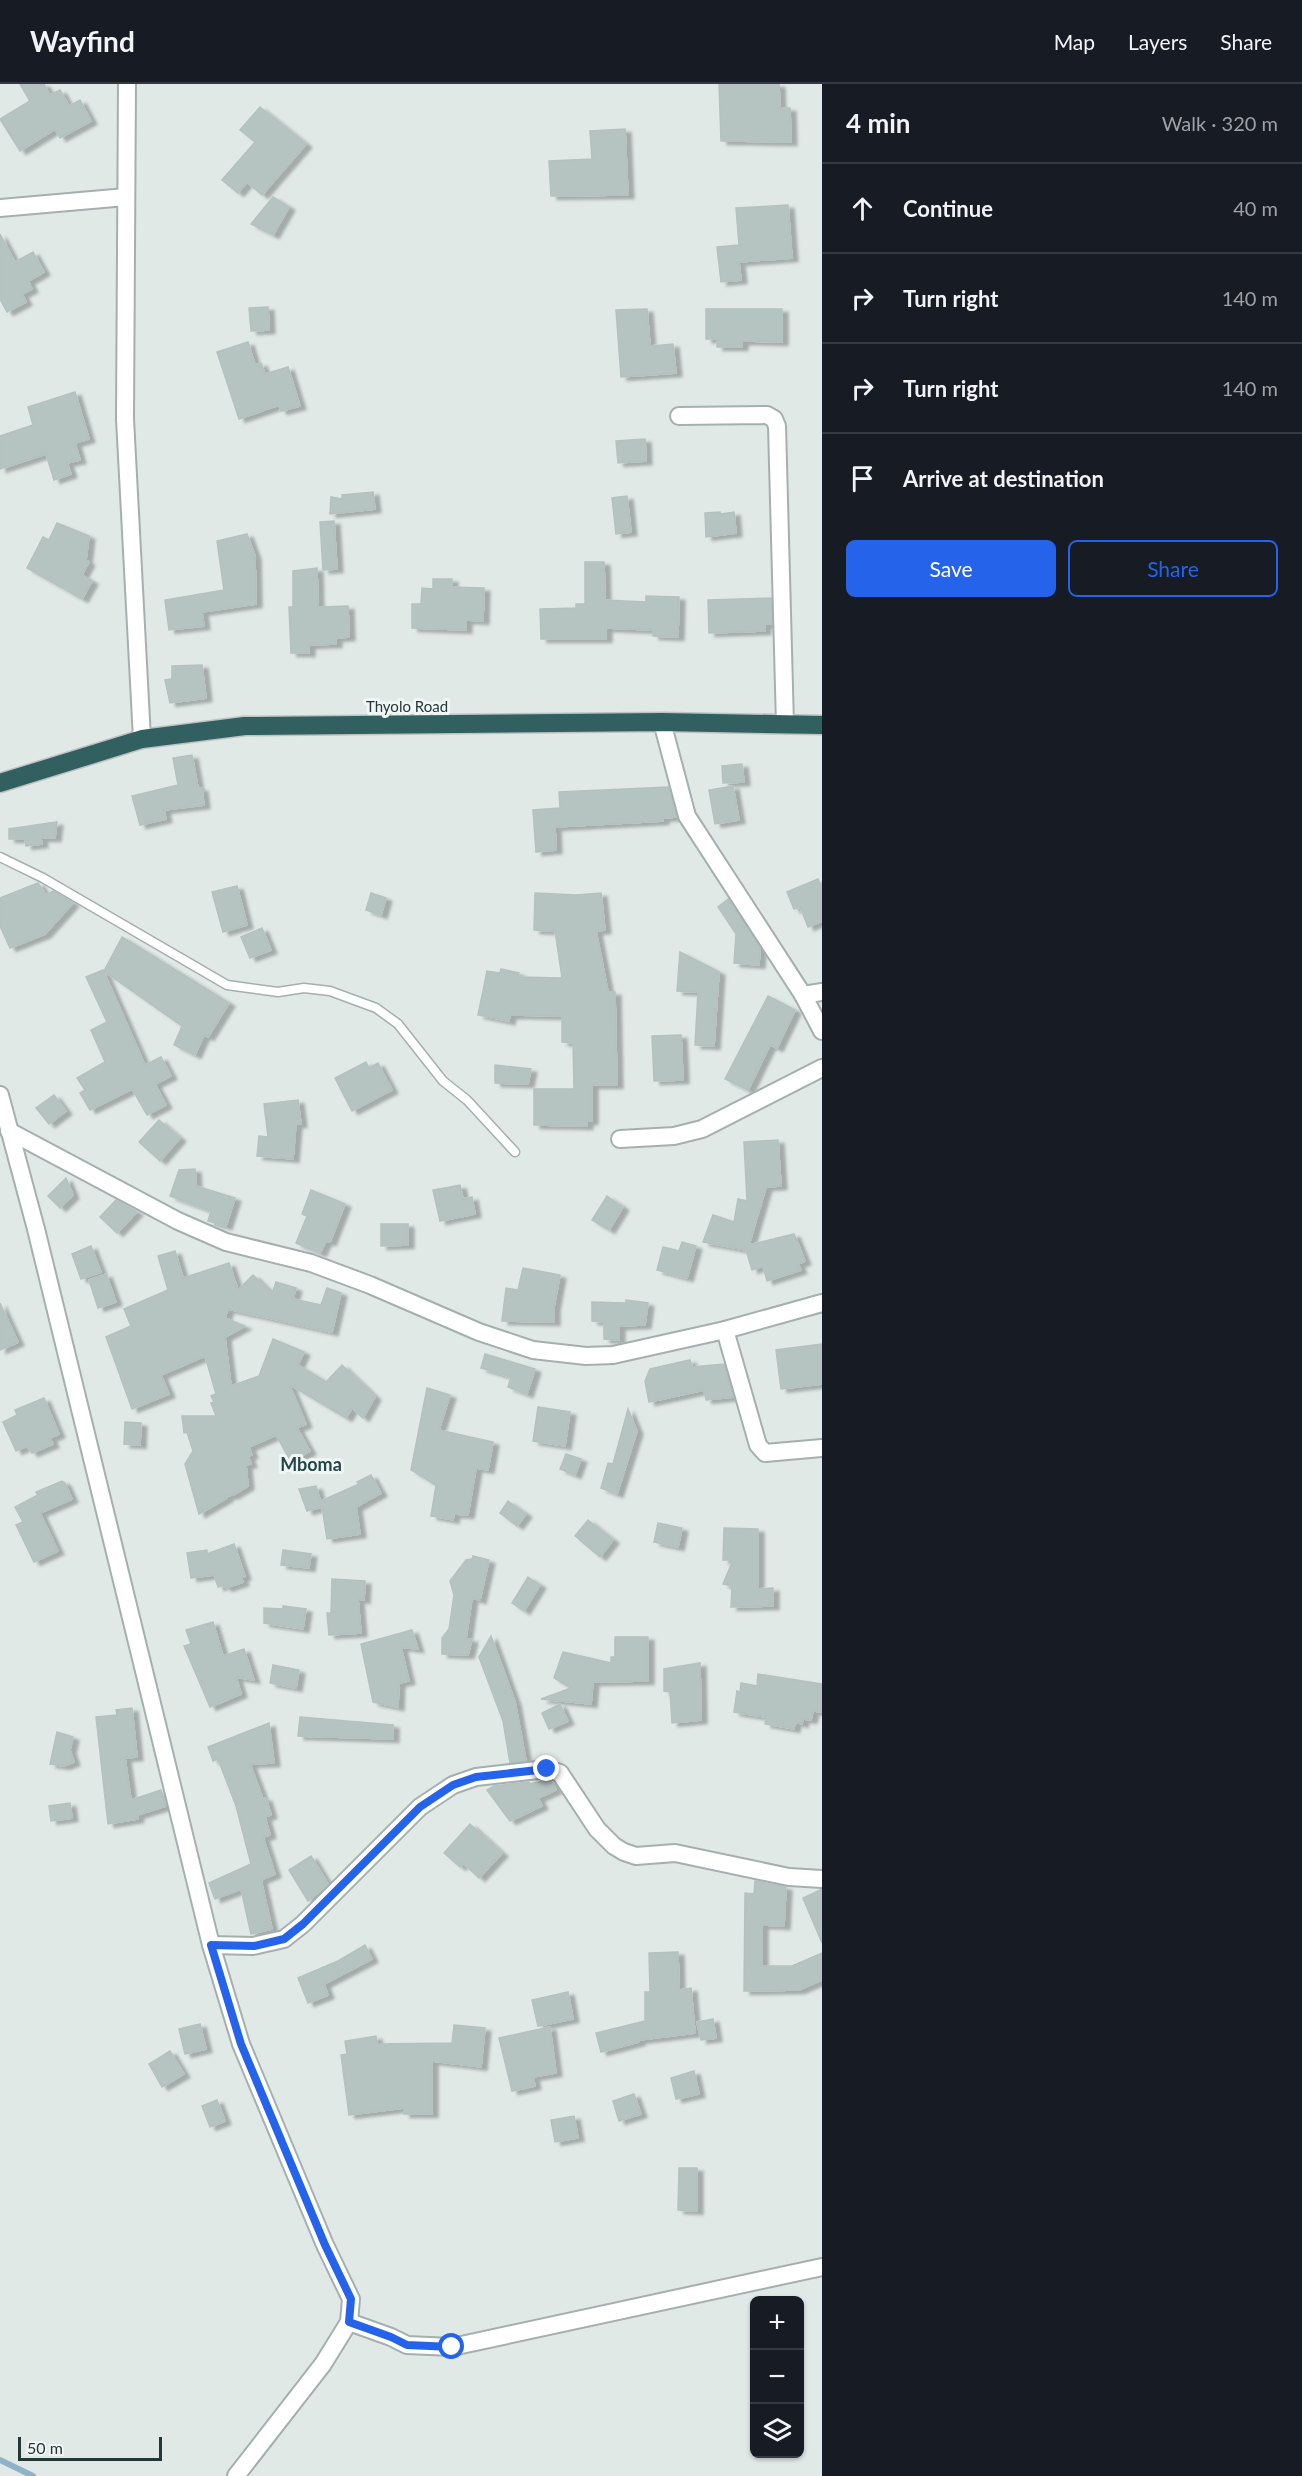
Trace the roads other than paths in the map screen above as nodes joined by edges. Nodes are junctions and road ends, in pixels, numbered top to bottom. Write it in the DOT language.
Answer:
graph roads {
  1 [pos="128,84"];
  2 [pos="126,197"];
  3 [pos="0,208"];
  4 [pos="679,416"];
  5 [pos="662,722"];
  6 [pos="785,725"];
  7 [pos="822,725"];
  8 [pos="142,739"];
  9 [pos="0,783"];
  10 [pos="0,857"];
  11 [pos="822,992"];
  12 [pos="803,995"];
  13 [pos="822,1031"];
  14 [pos="822,1068"];
  15 [pos="0,1095"];
  16 [pos="9,1131"];
  17 [pos="620,1139"];
  18 [pos="515,1152"];
  19 [pos="822,1304"];
  20 [pos="725,1330"];
  21 [pos="822,1448"];
  22 [pos="822,1879"];
  23 [pos="211,1945"];
  24 [pos="822,2267"];
  25 [pos="349,2322"];
  26 [pos="236,2476"];
  1 -- 2 [label="street"];
  2 -- 3 [label="street"];
  2 -- 8 [label="street"];
  4 -- 6 [label="street"];
  5 -- 6 [label="highway, Thyolo Road"];
  5 -- 8 [label="highway, Thyolo Road"];
  5 -- 12 [label="street"];
  6 -- 7 [label="highway, Thyolo Road"];
  8 -- 9 [label="highway, Thyolo Road"];
  10 -- 18 [label="lane"];
  11 -- 12 [label="street"];
  12 -- 13 [label="street"];
  14 -- 17 [label="street"];
  15 -- 16 [label="street"];
  16 -- 20 [label="street"];
  16 -- 23 [label="street"];
  19 -- 20 [label="street"];
  20 -- 21 [label="street"];
  22 -- 23 [label="street"];
  23 -- 25 [label="street"];
  24 -- 25 [label="street"];
  25 -- 26 [label="street"];
}
